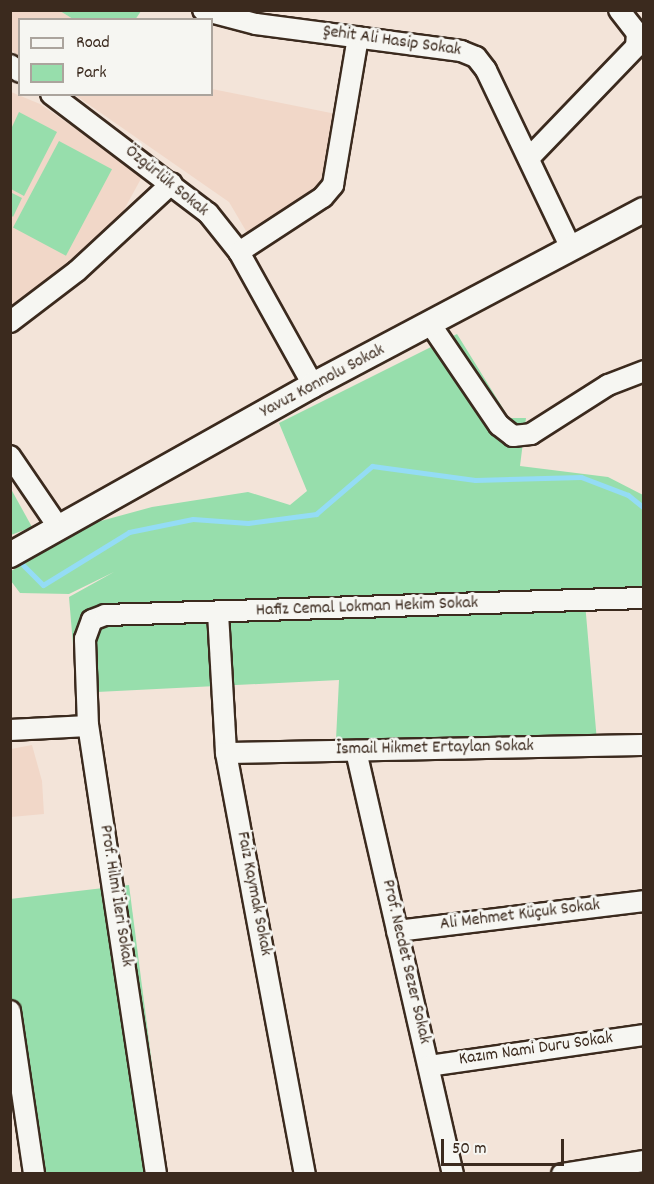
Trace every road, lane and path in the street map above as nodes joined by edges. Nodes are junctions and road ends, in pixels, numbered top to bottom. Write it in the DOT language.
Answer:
graph roads {
  1 [pos="203,10"];
  2 [pos="619,10"];
  3 [pos="257,17"];
  4 [pos="358,37"];
  5 [pos="54,96"];
  6 [pos="529,158"];
  7 [pos="172,183"];
  8 [pos="642,212"];
  9 [pos="571,248"];
  10 [pos="239,252"];
  11 [pos="10,322"];
  12 [pos="431,325"];
  13 [pos="644,371"];
  14 [pos="313,385"];
  15 [pos="10,456"];
  16 [pos="59,528"];
  17 [pos="17,550"];
  18 [pos="644,598"];
  19 [pos="218,613"];
  20 [pos="92,620"];
  21 [pos="88,726"];
  22 [pos="10,730"];
  23 [pos="644,745"];
  24 [pos="356,751"];
  25 [pos="226,753"];
  26 [pos="644,901"];
  27 [pos="397,931"];
  28 [pos="10,1011"];
  29 [pos="644,1035"];
  30 [pos="429,1066"];
  31 [pos="644,1161"];
  32 [pos="601,1170"];
  33 [pos="34,1173"];
  34 [pos="156,1173"];
  35 [pos="305,1173"];
  36 [pos="453,1173"];
  37 [pos="562,1173"];
  1 -- 3 [label="street, Şehit Ali Hasip Sokak"];
  2 -- 6 [label="street"];
  3 -- 4 [label="street, Şehit Ali Hasip Sokak"];
  4 -- 6 [label="street, Şehit Ali Hasip Sokak"];
  4 -- 10 [label="street"];
  5 -- 7 [label="street, Özgürlük Sokak"];
  6 -- 9 [label="street, Şehit Ali Hasip Sokak"];
  7 -- 10 [label="street, Özgürlük Sokak"];
  7 -- 11 [label="street"];
  8 -- 9 [label="street, Yavuz Konnolu Sokak"];
  9 -- 12 [label="street, Yavuz Konnolu Sokak"];
  10 -- 14 [label="street, Özgürlük Sokak"];
  12 -- 13 [label="street"];
  12 -- 14 [label="street, Yavuz Konnolu Sokak"];
  14 -- 16 [label="street, Yavuz Konnolu Sokak"];
  15 -- 16 [label="street"];
  16 -- 17 [label="street, Yavuz Konnolu Sokak"];
  18 -- 19 [label="street, Hafiz Cemal Lokman Hekim Sokak"];
  19 -- 20 [label="street, Hafiz Cemal Lokman Hekim Sokak"];
  19 -- 25 [label="street, Faiz Kaymak Sokak"];
  20 -- 21 [label="street, Prof. Hilmi İleri Sokak"];
  21 -- 22 [label="street"];
  21 -- 34 [label="street, Prof. Hilmi İleri Sokak"];
  23 -- 24 [label="street, İsmail Hikmet Ertaylan Sokak"];
  24 -- 25 [label="street, İsmail Hikmet Ertaylan Sokak"];
  24 -- 27 [label="street, Prof. Necdet Sezer Sokak"];
  25 -- 35 [label="street, Faiz Kaymak Sokak"];
  26 -- 27 [label="street, Ali Mehmet Küçuk Sokak"];
  27 -- 30 [label="street, Prof. Necdet Sezer Sokak"];
  28 -- 33 [label="street"];
  29 -- 30 [label="street, Kazım Nami Duru Sokak"];
  30 -- 36 [label="street, Prof. Necdet Sezer Sokak"];
  31 -- 32 [label="street"];
  32 -- 37 [label="street"];
}
